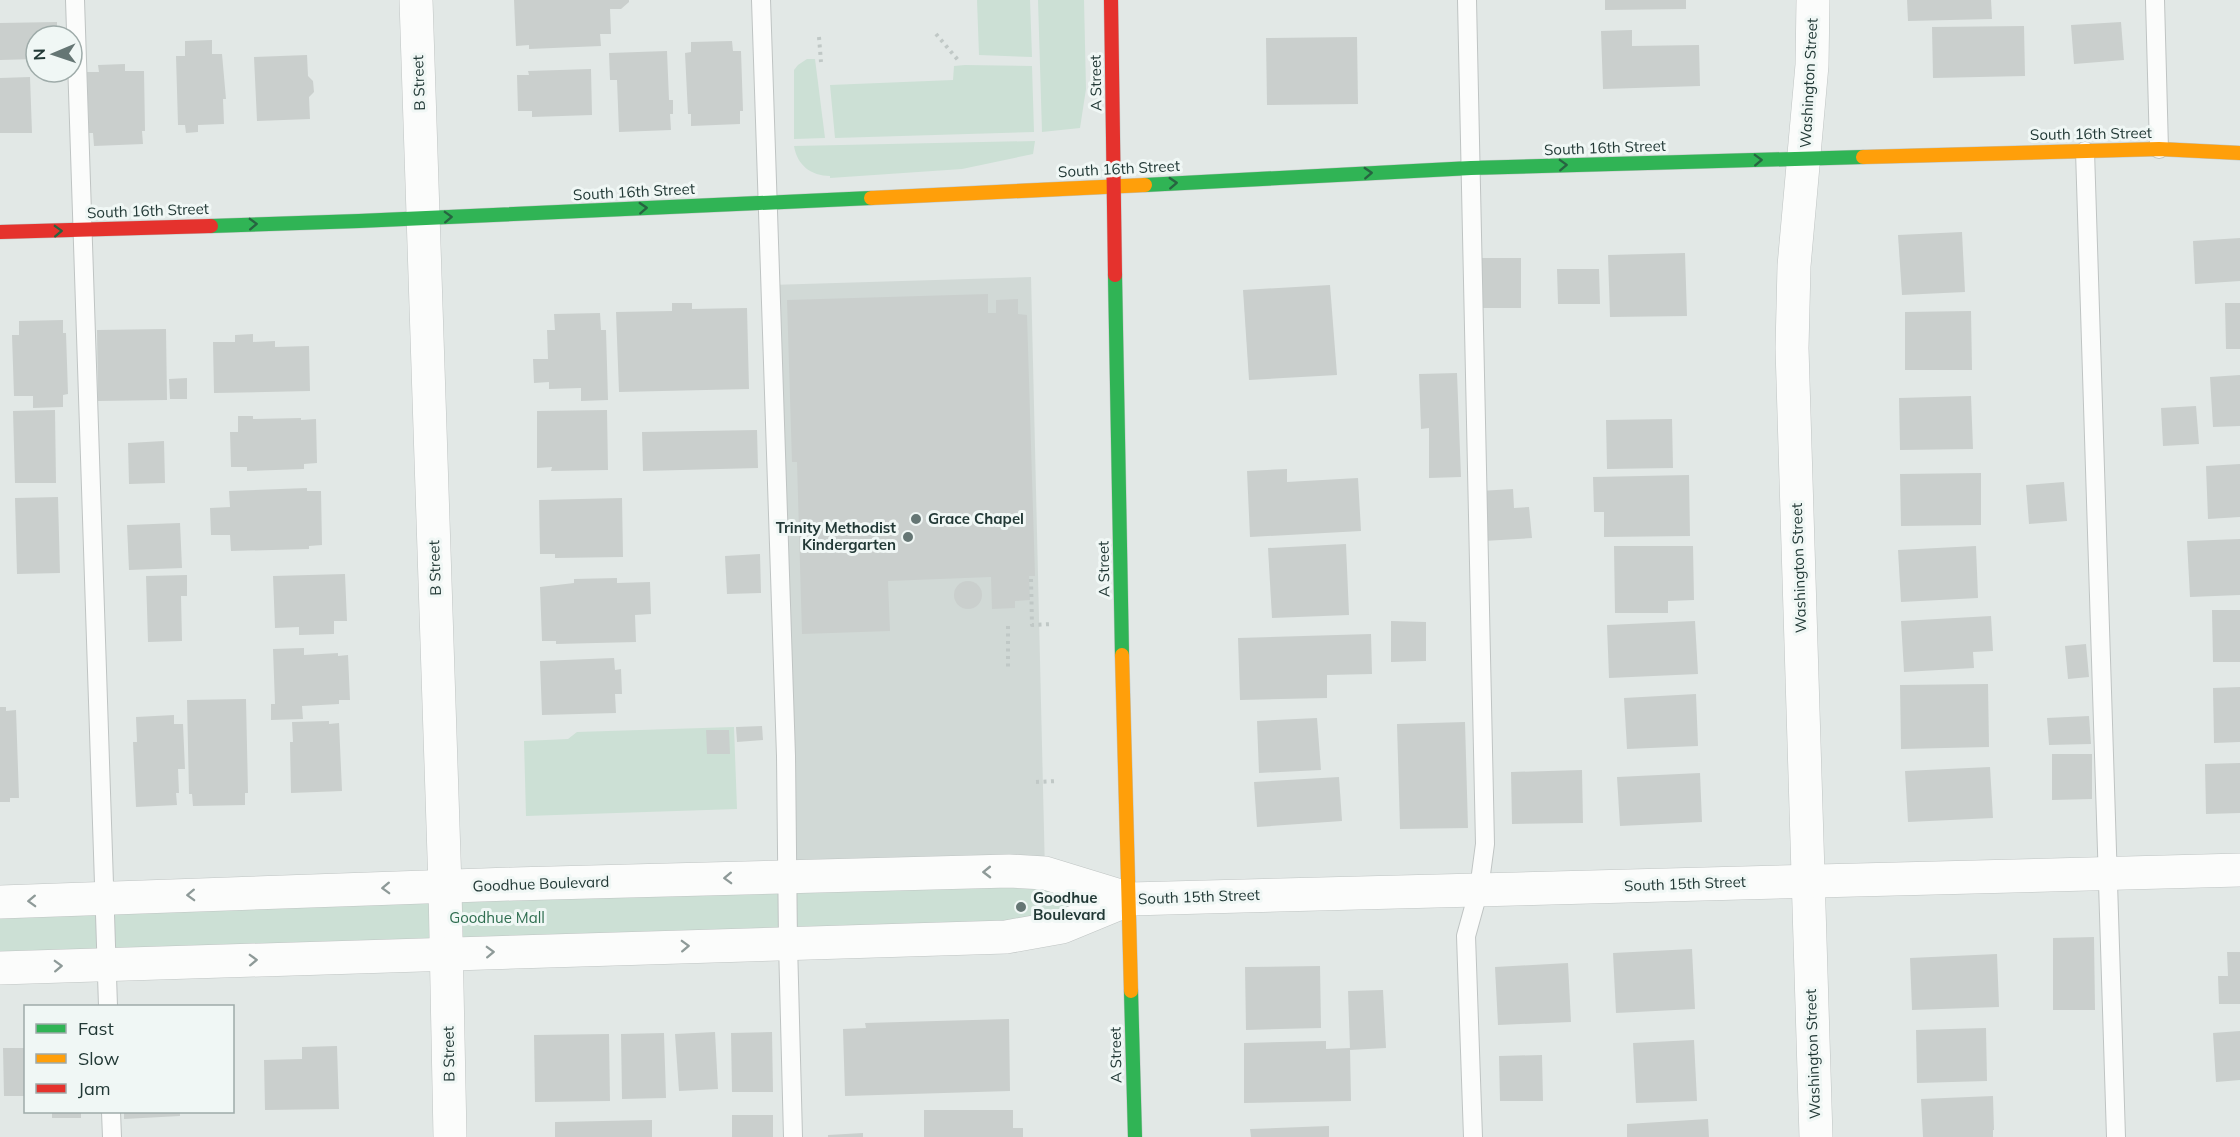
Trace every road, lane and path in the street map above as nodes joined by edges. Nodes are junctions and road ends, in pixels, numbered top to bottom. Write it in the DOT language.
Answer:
graph roads {
  1 [pos="75,0"];
  2 [pos="417,0"];
  3 [pos="761,0"];
  4 [pos="1111,0"];
  5 [pos="1467,0"];
  6 [pos="1813,0"];
  7 [pos="2155,0"];
  8 [pos="936,34"];
  9 [pos="819,37"];
  10 [pos="958,60"];
  11 [pos="821,62"];
  12 [pos="2159,149"];
  13 [pos="2085,151"];
  14 [pos="2240,153"];
  15 [pos="1804,158"];
  16 [pos="1471,168"];
  17 [pos="1115,187"];
  18 [pos="768,202"];
  19 [pos="423,218"];
  20 [pos="82,230"];
  21 [pos="0,232"];
  22 [pos="1030,579"];
  23 [pos="1053,624"];
  24 [pos="1008,626"];
  25 [pos="1008,669"];
  26 [pos="1057,781"];
  27 [pos="1036,782"];
  28 [pos="2240,870"];
  29 [pos="2108,873"];
  30 [pos="787,877"];
  31 [pos="1808,880"];
  32 [pos="445,887"];
  33 [pos="1479,889"];
  34 [pos="105,898"];
  35 [pos="1130,899"];
  36 [pos="0,902"];
  37 [pos="788,943"];
  38 [pos="447,954"];
  39 [pos="107,965"];
  40 [pos="0,968"];
  41 [pos="108,1005"];
  42 [pos="111,1113"];
  43 [pos="112,1137"];
  44 [pos="450,1137"];
  45 [pos="793,1137"];
  46 [pos="1135,1137"];
  47 [pos="1473,1137"];
  48 [pos="1816,1137"];
  49 [pos="2116,1137"];
  1 -- 20 [label="lane"];
  2 -- 19 [label="street, B Street"];
  3 -- 18 [label="lane"];
  4 -- 17 [label="main road, A Street"];
  5 -- 16 [label="lane"];
  6 -- 15 [label="street, Washington Street"];
  7 -- 12 [label="lane"];
  8 -- 10 [label="path"];
  9 -- 11 [label="path"];
  12 -- 13 [label="main road, South 16th Street"];
  12 -- 14 [label="main road, South 16th Street"];
  13 -- 15 [label="main road, South 16th Street"];
  13 -- 29 [label="lane"];
  16 -- 15 [label="main road, South 16th Street, one-way"];
  15 -- 31 [label="street, Washington Street"];
  17 -- 16 [label="main road, South 16th Street, one-way"];
  16 -- 33 [label="lane"];
  17 -- 18 [label="main road, South 16th Street"];
  17 -- 35 [label="main road, A Street"];
  19 -- 18 [label="main road, South 16th Street, one-way"];
  18 -- 30 [label="lane"];
  20 -- 19 [label="main road, South 16th Street, one-way"];
  19 -- 32 [label="street, B Street"];
  21 -- 20 [label="main road, South 16th Street, one-way"];
  20 -- 34 [label="lane"];
  22 -- 23 [label="path"];
  24 -- 25 [label="path"];
  26 -- 27 [label="path"];
  28 -- 29 [label="street, South 15th Street"];
  29 -- 31 [label="street, South 15th Street"];
  29 -- 49 [label="lane"];
  30 -- 32 [label="street, Goodhue Boulevard, one-way"];
  35 -- 30 [label="street, Goodhue Boulevard, one-way"];
  30 -- 37 [label="lane"];
  31 -- 33 [label="street, South 15th Street"];
  31 -- 48 [label="street, Washington Street"];
  32 -- 34 [label="street, Goodhue Boulevard, one-way"];
  32 -- 38 [label="street, B Street"];
  33 -- 35 [label="street, South 15th Street"];
  33 -- 47 [label="lane"];
  34 -- 36 [label="street, Goodhue Boulevard, one-way"];
  34 -- 39 [label="lane"];
  35 -- 37 [label="street"];
  35 -- 46 [label="main road, A Street"];
  38 -- 37 [label="street, one-way"];
  37 -- 45 [label="lane"];
  39 -- 38 [label="street, one-way"];
  38 -- 44 [label="street, B Street"];
  40 -- 39 [label="street, one-way"];
  39 -- 41 [label="lane"];
  42 -- 43 [label="lane"];
}
